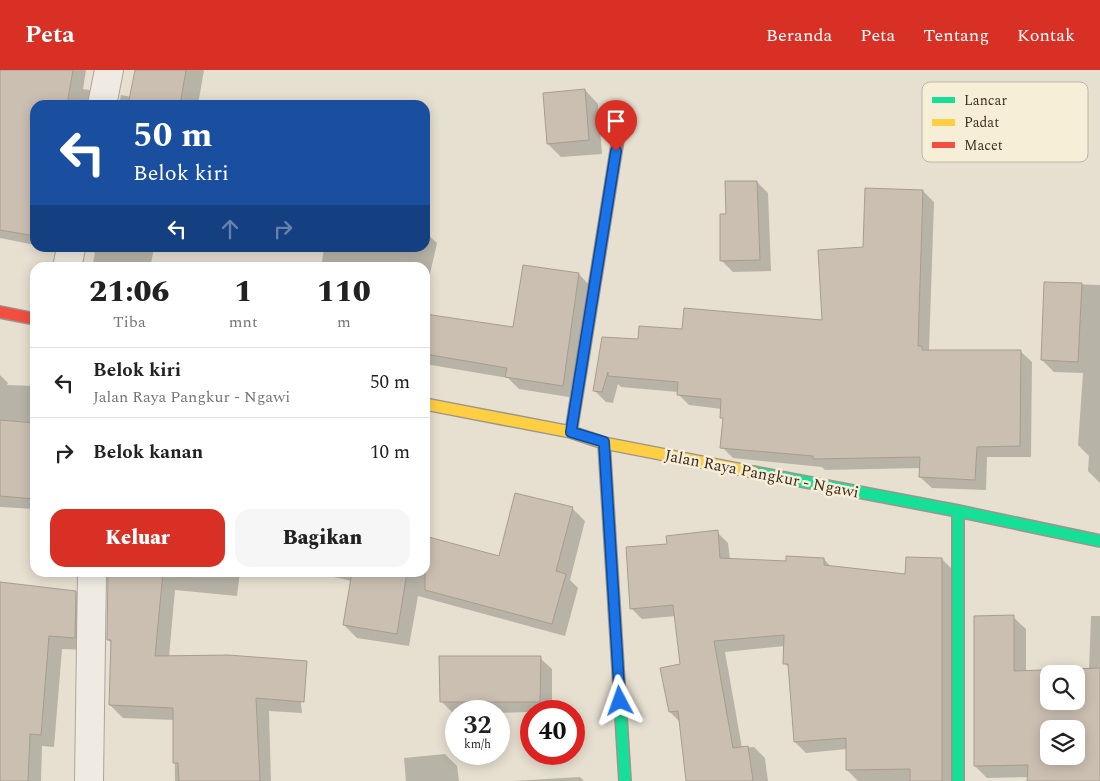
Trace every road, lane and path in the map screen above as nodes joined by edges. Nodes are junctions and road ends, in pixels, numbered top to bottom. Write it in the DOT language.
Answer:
graph roads {
  1 [pos="109,70"];
  2 [pos="103,100"];
  3 [pos="622,114"];
  4 [pos="0,312"];
  5 [pos="30,318"];
  6 [pos="430,405"];
  7 [pos="571,432"];
  8 [pos="604,442"];
  9 [pos="958,511"];
  10 [pos="1100,541"];
  11 [pos="92,577"];
  12 [pos="88,781"];
  13 [pos="626,781"];
  14 [pos="958,781"];
  1 -- 2 [label="street"];
  3 -- 7 [label="street"];
  4 -- 5 [label="street"];
  6 -- 7 [label="street, Jalan Raya Pangkur - Ngawi"];
  7 -- 8 [label="street, Jalan Raya Pangkur - Ngawi"];
  8 -- 9 [label="street, Jalan Raya Pangkur - Ngawi"];
  8 -- 13 [label="street"];
  9 -- 10 [label="street, Jalan Raya Pangkur - Ngawi"];
  9 -- 14 [label="street"];
  11 -- 12 [label="street"];
}
